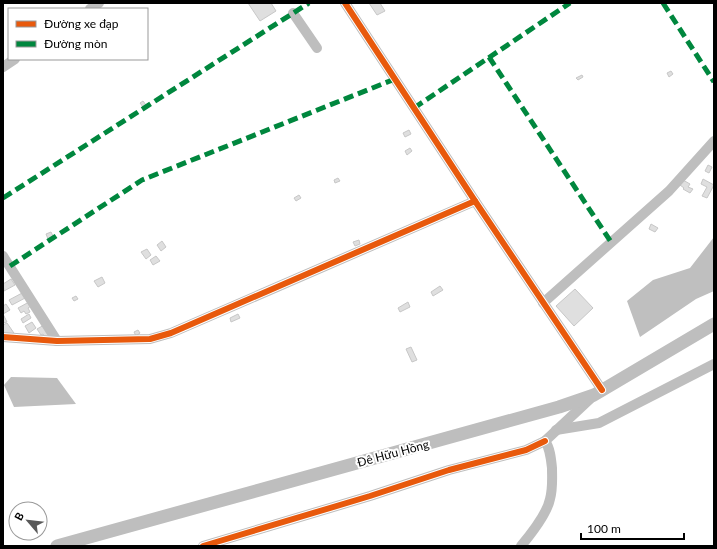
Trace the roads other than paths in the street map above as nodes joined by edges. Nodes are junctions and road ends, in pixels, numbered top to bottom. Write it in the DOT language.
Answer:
graph roads {
  1 [pos="345,3"];
  2 [pos="293,13"];
  3 [pos="317,48"];
  4 [pos="14,60"];
  5 [pos="3,67"];
  6 [pos="714,141"];
  7 [pos="476,201"];
  8 [pos="3,256"];
  9 [pos="543,303"];
  10 [pos="714,324"];
  11 [pos="3,337"];
  12 [pos="57,341"];
  13 [pos="714,364"];
  14 [pos="598,392"];
  15 [pos="556,430"];
  16 [pos="545,440"];
  17 [pos="57,546"];
  18 [pos="202,546"];
  19 [pos="521,546"];
  1 -- 7 [label="street"];
  2 -- 3 [label="street"];
  4 -- 5 [label="street"];
  6 -- 9 [label="street"];
  7 -- 9 [label="street"];
  7 -- 12 [label="street"];
  8 -- 12 [label="street"];
  9 -- 14 [label="street"];
  10 -- 14 [label="main road, Đê Hữu Hồng"];
  11 -- 12 [label="street"];
  13 -- 15 [label="street"];
  14 -- 15 [label="street"];
  14 -- 17 [label="main road, Đê Hữu Hồng"];
  15 -- 16 [label="street"];
  16 -- 18 [label="street"];
  16 -- 19 [label="street"];
}
